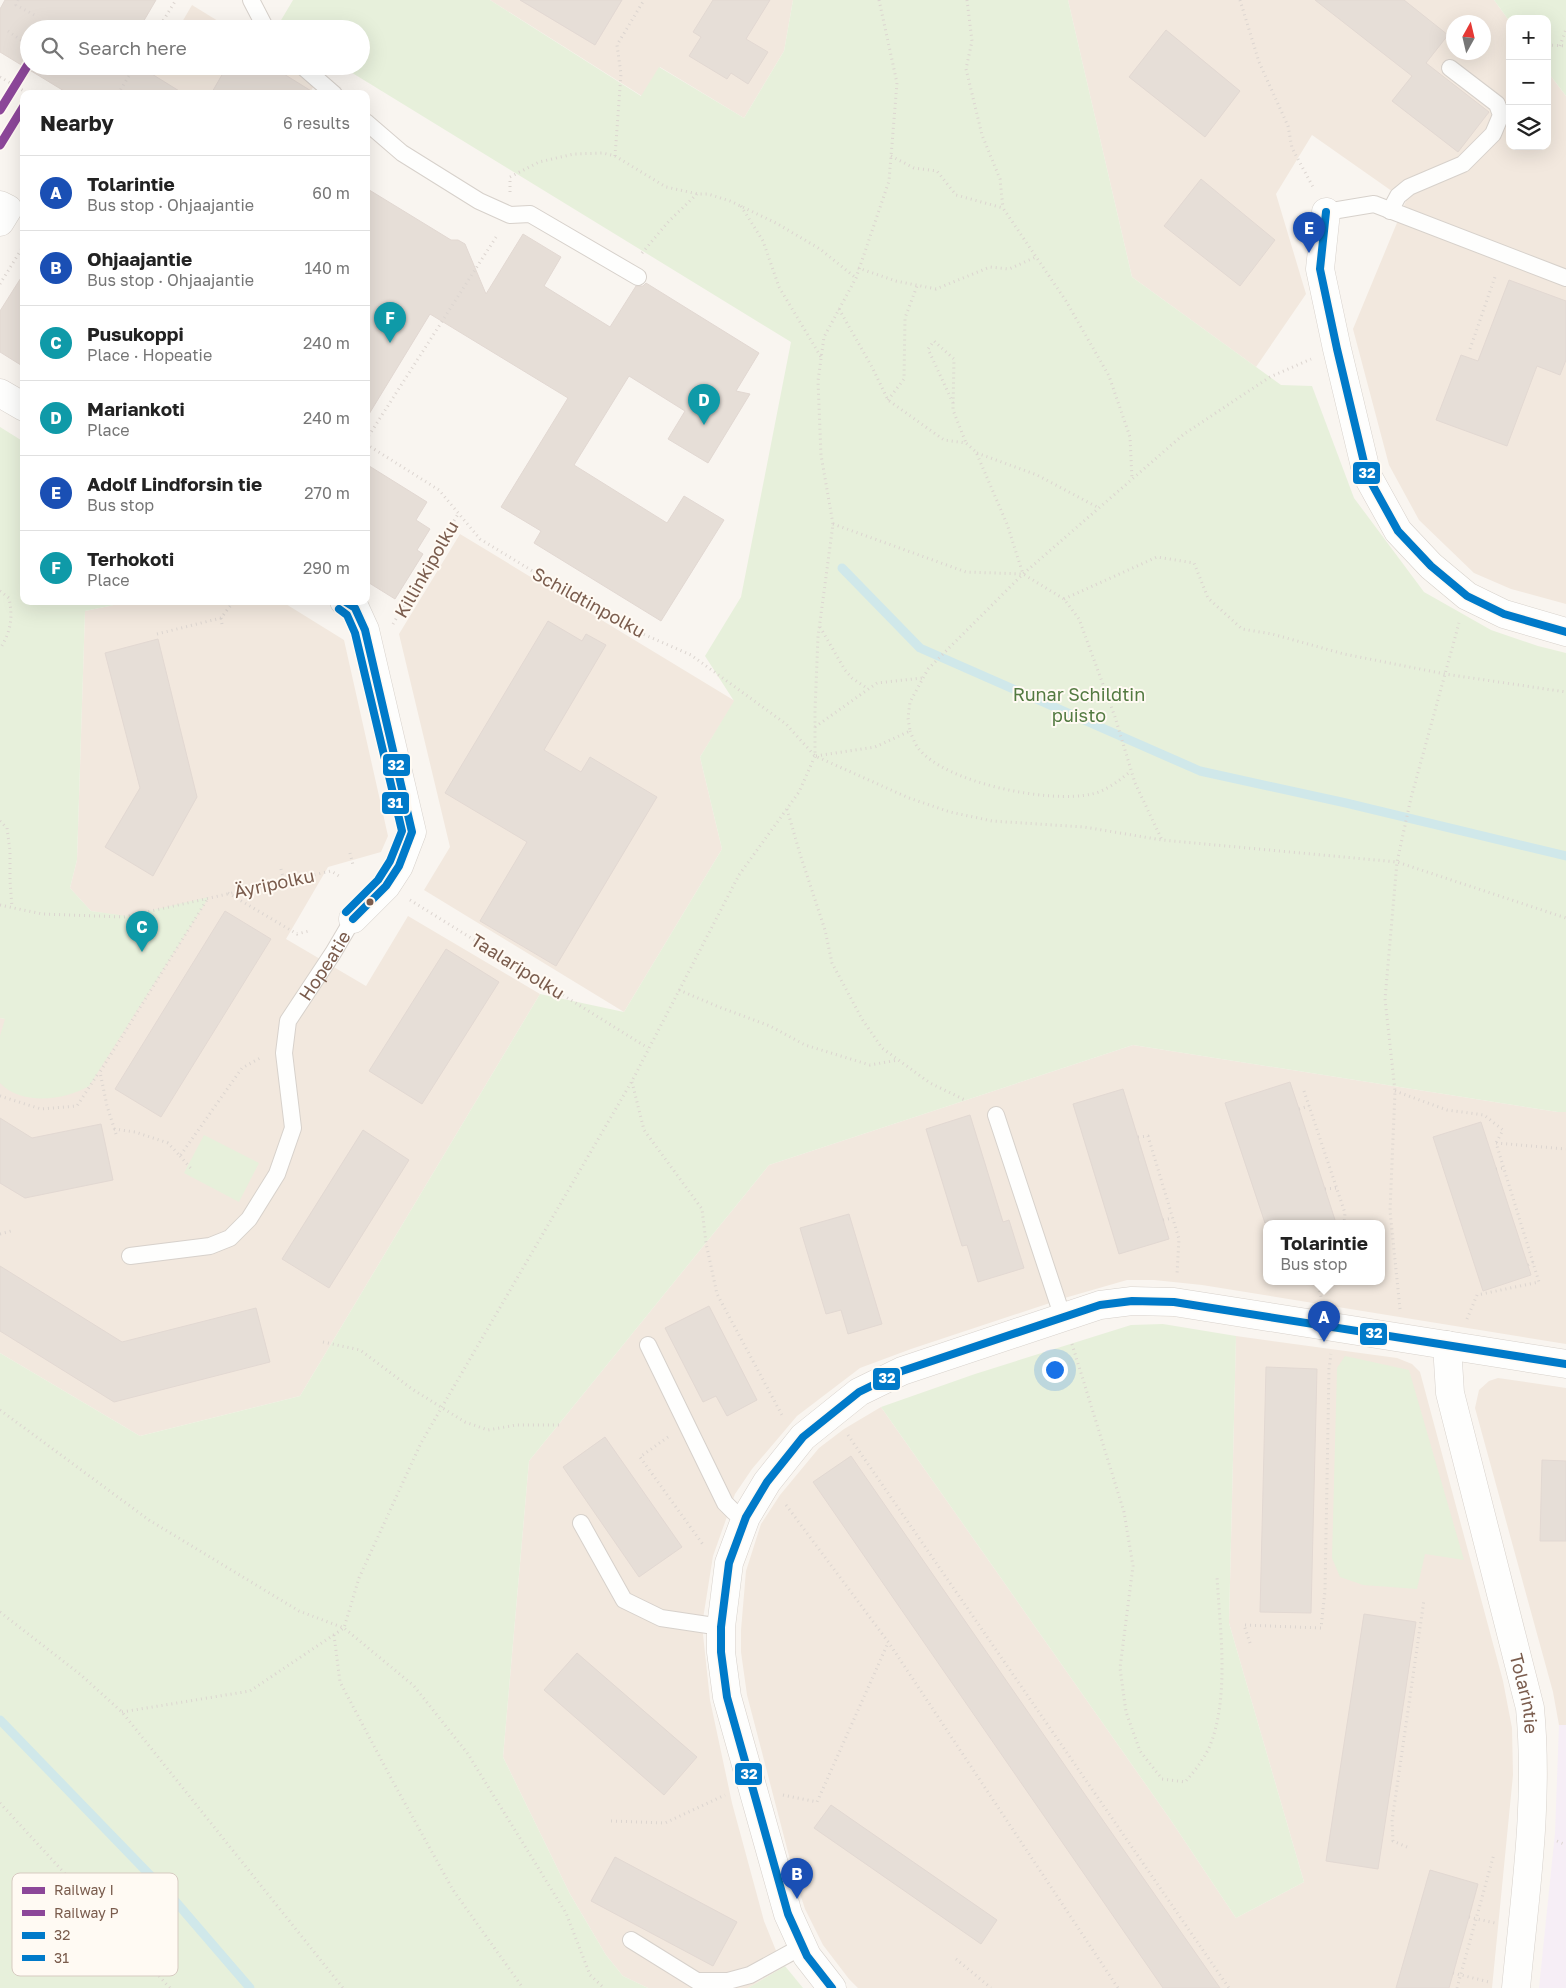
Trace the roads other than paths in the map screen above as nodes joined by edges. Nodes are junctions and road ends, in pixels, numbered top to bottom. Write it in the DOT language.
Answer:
graph roads {
  1 [pos="251,0"];
  2 [pos="261,20"];
  3 [pos="1450,68"];
  4 [pos="312,75"];
  5 [pos="329,90"];
  6 [pos="370,126"];
  7 [pos="0,205"];
  8 [pos="1390,211"];
  9 [pos="1326,212"];
  10 [pos="0,222"];
  11 [pos="633,275"];
  12 [pos="1566,278"];
  13 [pos="0,393"];
  14 [pos="20,406"];
  15 [pos="350,605"];
  16 [pos="1566,632"];
  17 [pos="353,919"];
  18 [pos="996,1115"];
  19 [pos="130,1256"];
  20 [pos="1063,1318"];
  21 [pos="648,1345"];
  22 [pos="1447,1345"];
  23 [pos="1566,1364"];
  24 [pos="746,1517"];
  25 [pos="581,1523"];
  26 [pos="721,1627"];
  27 [pos="631,1940"];
  28 [pos="803,1946"];
  29 [pos="1507,1986"];
  30 [pos="832,1988"];
  1 -- 2 [label="lane"];
  3 -- 8 [label="lane"];
  4 -- 5 [label="lane"];
  6 -- 11 [label="lane"];
  7 -- 10 [label="street"];
  8 -- 9 [label="lane"];
  8 -- 12 [label="lane"];
  9 -- 16 [label="street"];
  13 -- 14 [label="street"];
  15 -- 17 [label="street, Hopeatie"];
  17 -- 19 [label="lane, Hopeatie"];
  18 -- 20 [label="lane"];
  20 -- 22 [label="street"];
  20 -- 24 [label="street"];
  21 -- 24 [label="lane"];
  22 -- 23 [label="street"];
  22 -- 29 [label="street, Tolarintie"];
  24 -- 26 [label="street"];
  25 -- 26 [label="lane"];
  26 -- 28 [label="street"];
  27 -- 28 [label="lane"];
  28 -- 30 [label="street"];
}
